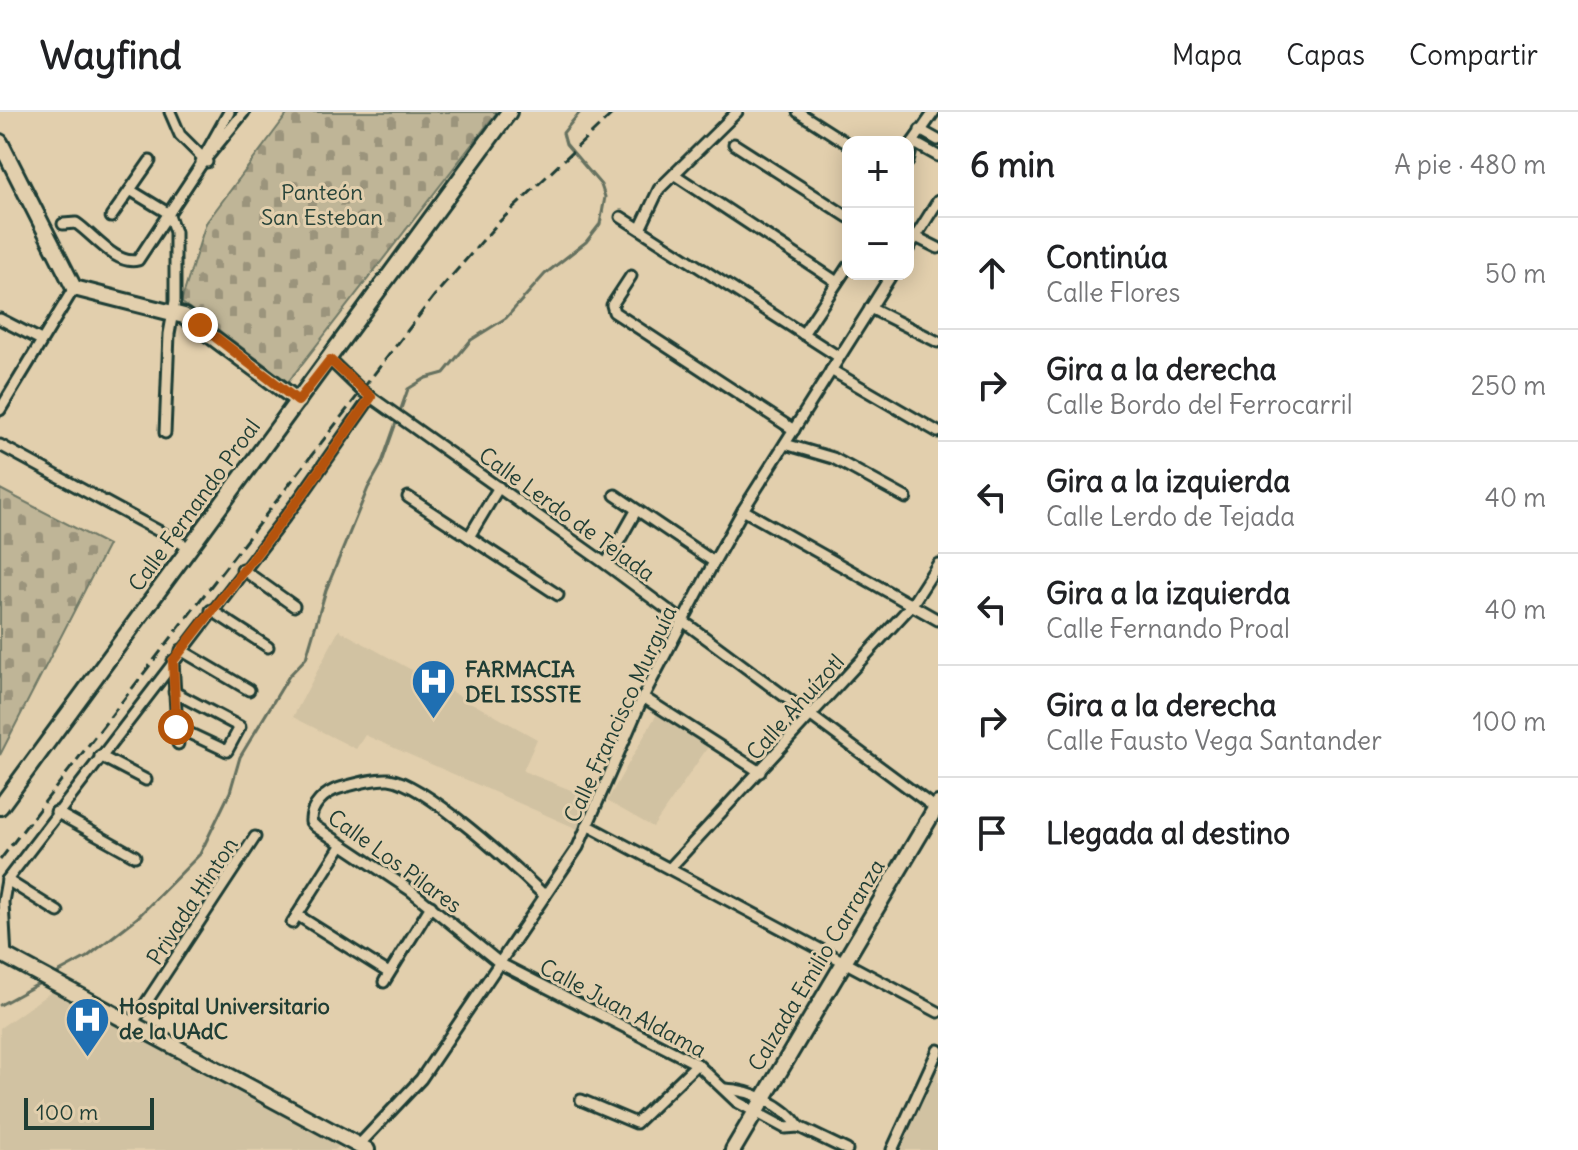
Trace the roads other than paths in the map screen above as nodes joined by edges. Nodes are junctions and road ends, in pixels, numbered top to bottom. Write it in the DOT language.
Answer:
graph roads {
  1 [pos="170,112"];
  2 [pos="229,112"];
  3 [pos="244,112"];
  4 [pos="509,112"];
  5 [pos="737,112"];
  6 [pos="798,112"];
  7 [pos="934,112"];
  8 [pos="920,130"];
  9 [pos="842,140"];
  10 [pos="914,140"];
  11 [pos="938,140"];
  12 [pos="914,143"];
  13 [pos="734,144"];
  14 [pos="1,145"];
  15 [pos="938,156"];
  16 [pos="150,161"];
  17 [pos="203,161"];
  18 [pos="675,175"];
  19 [pos="130,190"];
  20 [pos="938,201"];
  21 [pos="168,213"];
  22 [pos="842,213"];
  23 [pos="111,217"];
  24 [pos="621,217"];
  25 [pos="63,224"];
  26 [pos="641,227"];
  27 [pos="916,237"];
  28 [pos="914,240"];
  29 [pos="938,248"];
  30 [pos="842,275"];
  31 [pos="631,276"];
  32 [pos="888,280"];
  33 [pos="837,282"];
  34 [pos="74,288"];
  35 [pos="870,308"];
  36 [pos="173,312"];
  37 [pos="0,319"];
  38 [pos="803,334"];
  39 [pos="41,340"];
  40 [pos="938,342"];
  41 [pos="839,357"];
  42 [pos="330,360"];
  43 [pos="831,370"];
  44 [pos="371,397"];
  45 [pos="298,401"];
  46 [pos="0,410"];
  47 [pos="794,430"];
  48 [pos="938,432"];
  49 [pos="165,433"];
  50 [pos="785,444"];
  51 [pos="0,445"];
  52 [pos="499,487"];
  53 [pos="615,495"];
  54 [pos="408,497"];
  55 [pos="906,498"];
  56 [pos="743,510"];
  57 [pos="636,511"];
  58 [pos="469,537"];
  59 [pos="190,548"];
  60 [pos="714,562"];
  61 [pos="606,564"];
  62 [pos="938,564"];
  63 [pos="242,569"];
  64 [pos="558,595"];
  65 [pos="294,606"];
  66 [pos="911,606"];
  67 [pos="211,610"];
  68 [pos="682,620"];
  69 [pos="938,620"];
  70 [pos="268,647"];
  71 [pos="181,650"];
  72 [pos="173,661"];
  73 [pos="249,690"];
  74 [pos="174,692"];
  75 [pos="643,697"];
  76 [pos="811,715"];
  77 [pos="176,727"];
  78 [pos="178,744"];
  79 [pos="100,756"];
  80 [pos="760,772"];
  81 [pos="146,780"];
  82 [pos="0,807"];
  83 [pos="937,807"];
  84 [pos="56,812"];
  85 [pos="587,825"];
  86 [pos="255,837"];
  87 [pos="341,846"];
  88 [pos="135,856"];
  89 [pos="670,868"];
  90 [pos="7,880"];
  91 [pos="545,896"];
  92 [pos="431,906"];
  93 [pos="58,912"];
  94 [pos="3,957"];
  95 [pos="847,961"];
  96 [pos="501,964"];
  97 [pos="389,973"];
  98 [pos="384,982"];
  99 [pos="938,1012"];
  100 [pos="132,1024"];
  101 [pos="938,1050"];
  102 [pos="697,1064"];
  103 [pos="581,1100"];
  104 [pos="758,1105"];
  105 [pos="360,1149"];
  106 [pos="733,1150"];
  107 [pos="847,1150"];
  108 [pos="892,1150"];
  1 -- 17 [label="street"];
  2 -- 17 [label="street"];
  3 -- 17 [label="street"];
  4 -- 42 [label="street, Calle Fernando Proal"];
  5 -- 18 [label="street"];
  6 -- 9 [label="street"];
  7 -- 8 [label="street"];
  8 -- 10 [label="street"];
  8 -- 11 [label="street"];
  12 -- 15 [label="street"];
  13 -- 22 [label="street"];
  14 -- 34 [label="street"];
  16 -- 19 [label="street"];
  17 -- 21 [label="street"];
  18 -- 26 [label="street"];
  18 -- 33 [label="street"];
  19 -- 21 [label="street"];
  19 -- 23 [label="street"];
  20 -- 27 [label="street"];
  21 -- 25 [label="street"];
  21 -- 36 [label="street"];
  24 -- 26 [label="street"];
  26 -- 38 [label="street"];
  27 -- 28 [label="street"];
  27 -- 29 [label="street"];
  30 -- 33 [label="street"];
  31 -- 47 [label="street"];
  32 -- 35 [label="street, Calle Francisco Murguía"];
  33 -- 38 [label="street"];
  34 -- 36 [label="street"];
  34 -- 39 [label="street"];
  35 -- 40 [label="street"];
  35 -- 41 [label="street, Calle Francisco Murguía"];
  36 -- 45 [label="street"];
  36 -- 49 [label="street"];
  37 -- 39 [label="street"];
  38 -- 41 [label="street"];
  39 -- 46 [label="street"];
  41 -- 43 [label="street, Calle Francisco Murguía"];
  42 -- 44 [label="street, Calle Lerdo de Tejada"];
  42 -- 45 [label="street, Calle Fernando Proal"];
  43 -- 47 [label="street, Calle Francisco Murguía"];
  43 -- 48 [label="street"];
  44 -- 52 [label="street, Calle Lerdo de Tejada"];
  44 -- 63 [label="street"];
  45 -- 59 [label="street, Calle Fernando Proal"];
  47 -- 50 [label="street, Calle Francisco Murguía"];
  50 -- 55 [label="street"];
  50 -- 56 [label="street, Calle Francisco Murguía"];
  51 -- 59 [label="street"];
  52 -- 58 [label="street"];
  52 -- 61 [label="street, Calle Lerdo de Tejada"];
  53 -- 57 [label="street"];
  54 -- 58 [label="street"];
  56 -- 60 [label="street, Calle Francisco Murguía"];
  56 -- 66 [label="street"];
  57 -- 60 [label="street"];
  57 -- 61 [label="street"];
  58 -- 64 [label="street"];
  59 -- 82 [label="street, Calle Fernando Proal"];
  60 -- 68 [label="street, Calle Francisco Murguía"];
  61 -- 68 [label="street, Calle Lerdo de Tejada"];
  62 -- 66 [label="street, Calle Ahuízotl"];
  63 -- 65 [label="street"];
  63 -- 67 [label="street"];
  66 -- 69 [label="street"];
  66 -- 76 [label="street, Calle Ahuízotl"];
  67 -- 70 [label="street"];
  67 -- 71 [label="street"];
  68 -- 75 [label="street, Calle Francisco Murguía"];
  68 -- 76 [label="street, Calle Lerdo de Tejada"];
  71 -- 72 [label="street"];
  71 -- 73 [label="street"];
  72 -- 74 [label="street"];
  72 -- 79 [label="street"];
  74 -- 77 [label="street"];
  74 -- 77 [label="street"];
  75 -- 80 [label="street"];
  75 -- 85 [label="street, Calle Francisco Murguía"];
  76 -- 80 [label="street, Calle Ahuízotl"];
  76 -- 83 [label="street, Calle Lerdo de Tejada"];
  77 -- 78 [label="street"];
  79 -- 81 [label="street"];
  79 -- 84 [label="street"];
  80 -- 89 [label="street, Calle Ahuízotl"];
  83 -- 95 [label="street, Calzada Emilio Carranza"];
  84 -- 88 [label="street"];
  84 -- 90 [label="street"];
  85 -- 89 [label="street"];
  85 -- 91 [label="street, Calle Francisco Murguía"];
  86 -- 100 [label="street, Privada Hinton"];
  87 -- 91 [label="street, Calle Los Pilares"];
  87 -- 92 [label="street, Calle Los Pilares"];
  87 -- 97 [label="street"];
  89 -- 95 [label="street"];
  90 -- 93 [label="street"];
  90 -- 94 [label="street"];
  91 -- 96 [label="street, Calle Francisco Murguía"];
  92 -- 96 [label="street, Calle Los Pilares"];
  92 -- 97 [label="street"];
  94 -- 100 [label="street"];
  95 -- 99 [label="street"];
  95 -- 104 [label="street, Calzada Emilio Carranza"];
  96 -- 102 [label="street, Calle Juan Aldama"];
  96 -- 105 [label="street, Calle Francisco Murguía"];
  97 -- 98 [label="street"];
  100 -- 105 [label="street"];
  101 -- 108 [label="street"];
  102 -- 103 [label="street"];
  102 -- 104 [label="street, Calle Juan Aldama"];
  104 -- 106 [label="street, Calzada Emilio Carranza"];
  104 -- 107 [label="street, Calle Juan Aldama"];
}
